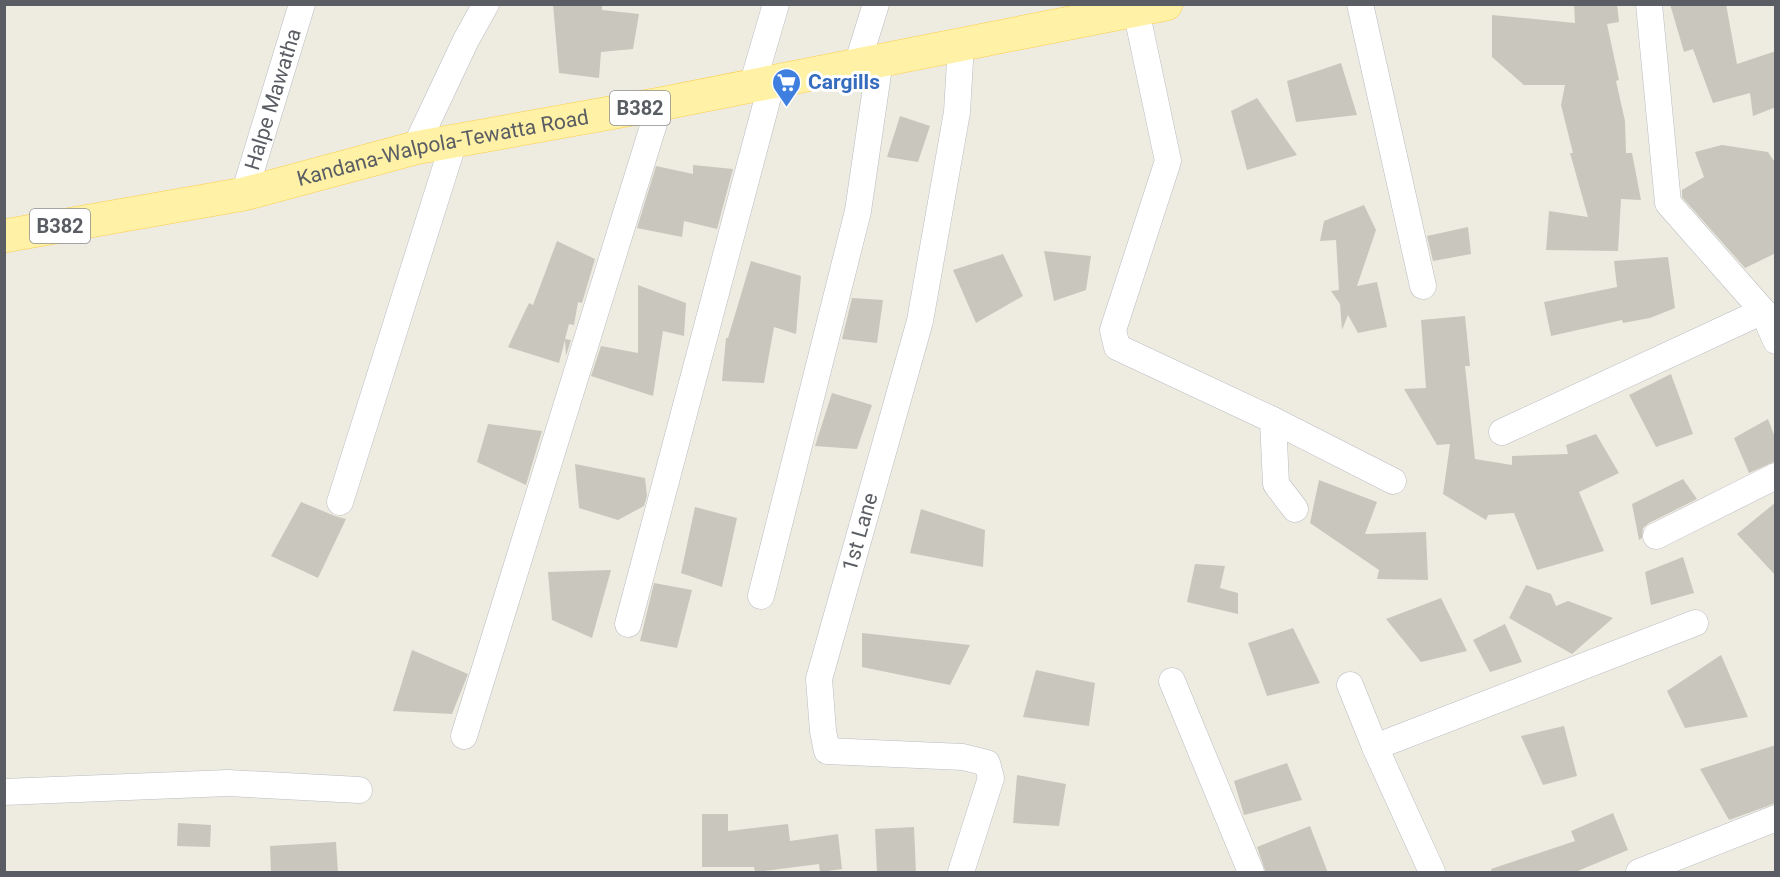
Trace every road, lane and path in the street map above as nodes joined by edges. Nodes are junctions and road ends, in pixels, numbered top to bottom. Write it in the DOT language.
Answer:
graph roads {
  1 [pos="302,4"];
  2 [pos="486,4"];
  3 [pos="776,4"];
  4 [pos="876,4"];
  5 [pos="1360,4"];
  6 [pos="1649,4"];
  7 [pos="1151,7"];
  8 [pos="961,45"];
  9 [pos="868,63"];
  10 [pos="762,84"];
  11 [pos="660,104"];
  12 [pos="454,141"];
  13 [pos="415,148"];
  14 [pos="244,194"];
  15 [pos="4,236"];
  16 [pos="1423,286"];
  17 [pos="1763,311"];
  18 [pos="1776,341"];
  19 [pos="1273,420"];
  20 [pos="1502,432"];
  21 [pos="1776,476"];
  22 [pos="1393,481"];
  23 [pos="340,502"];
  24 [pos="1295,509"];
  25 [pos="1656,536"];
  26 [pos="761,596"];
  27 [pos="1695,623"];
  28 [pos="628,624"];
  29 [pos="1172,681"];
  30 [pos="1350,685"];
  31 [pos="464,736"];
  32 [pos="1375,747"];
  33 [pos="358,790"];
  34 [pos="4,792"];
  35 [pos="1776,818"];
  36 [pos="961,873"];
  37 [pos="1251,873"];
  38 [pos="1431,873"];
  39 [pos="1639,873"];
  1 -- 14 [label="street, Halpe Mawatha"];
  2 -- 13 [label="street"];
  3 -- 10 [label="street"];
  4 -- 9 [label="street"];
  5 -- 16 [label="street"];
  6 -- 17 [label="street"];
  7 -- 8 [label="main road, Kandana-Walpola-Tewatta Road / B382"];
  7 -- 19 [label="street"];
  8 -- 9 [label="main road, Kandana-Walpola-Tewatta Road / B382"];
  8 -- 36 [label="street, 1st Lane"];
  9 -- 10 [label="main road, Kandana-Walpola-Tewatta Road / B382"];
  9 -- 26 [label="street"];
  10 -- 11 [label="main road, Kandana-Walpola-Tewatta Road / B382"];
  10 -- 28 [label="street"];
  11 -- 12 [label="main road, Kandana-Walpola-Tewatta Road / B382"];
  11 -- 31 [label="street"];
  12 -- 13 [label="main road, Kandana-Walpola-Tewatta Road / B382"];
  12 -- 23 [label="street"];
  13 -- 14 [label="main road, Kandana-Walpola-Tewatta Road / B382"];
  14 -- 15 [label="main road, Kandana-Walpola-Tewatta Road / B382"];
  17 -- 18 [label="street"];
  17 -- 20 [label="street"];
  19 -- 22 [label="street"];
  19 -- 24 [label="street"];
  21 -- 25 [label="street"];
  27 -- 32 [label="street"];
  29 -- 37 [label="street"];
  30 -- 32 [label="street"];
  32 -- 38 [label="street"];
  33 -- 34 [label="street"];
  35 -- 39 [label="street"];
}
